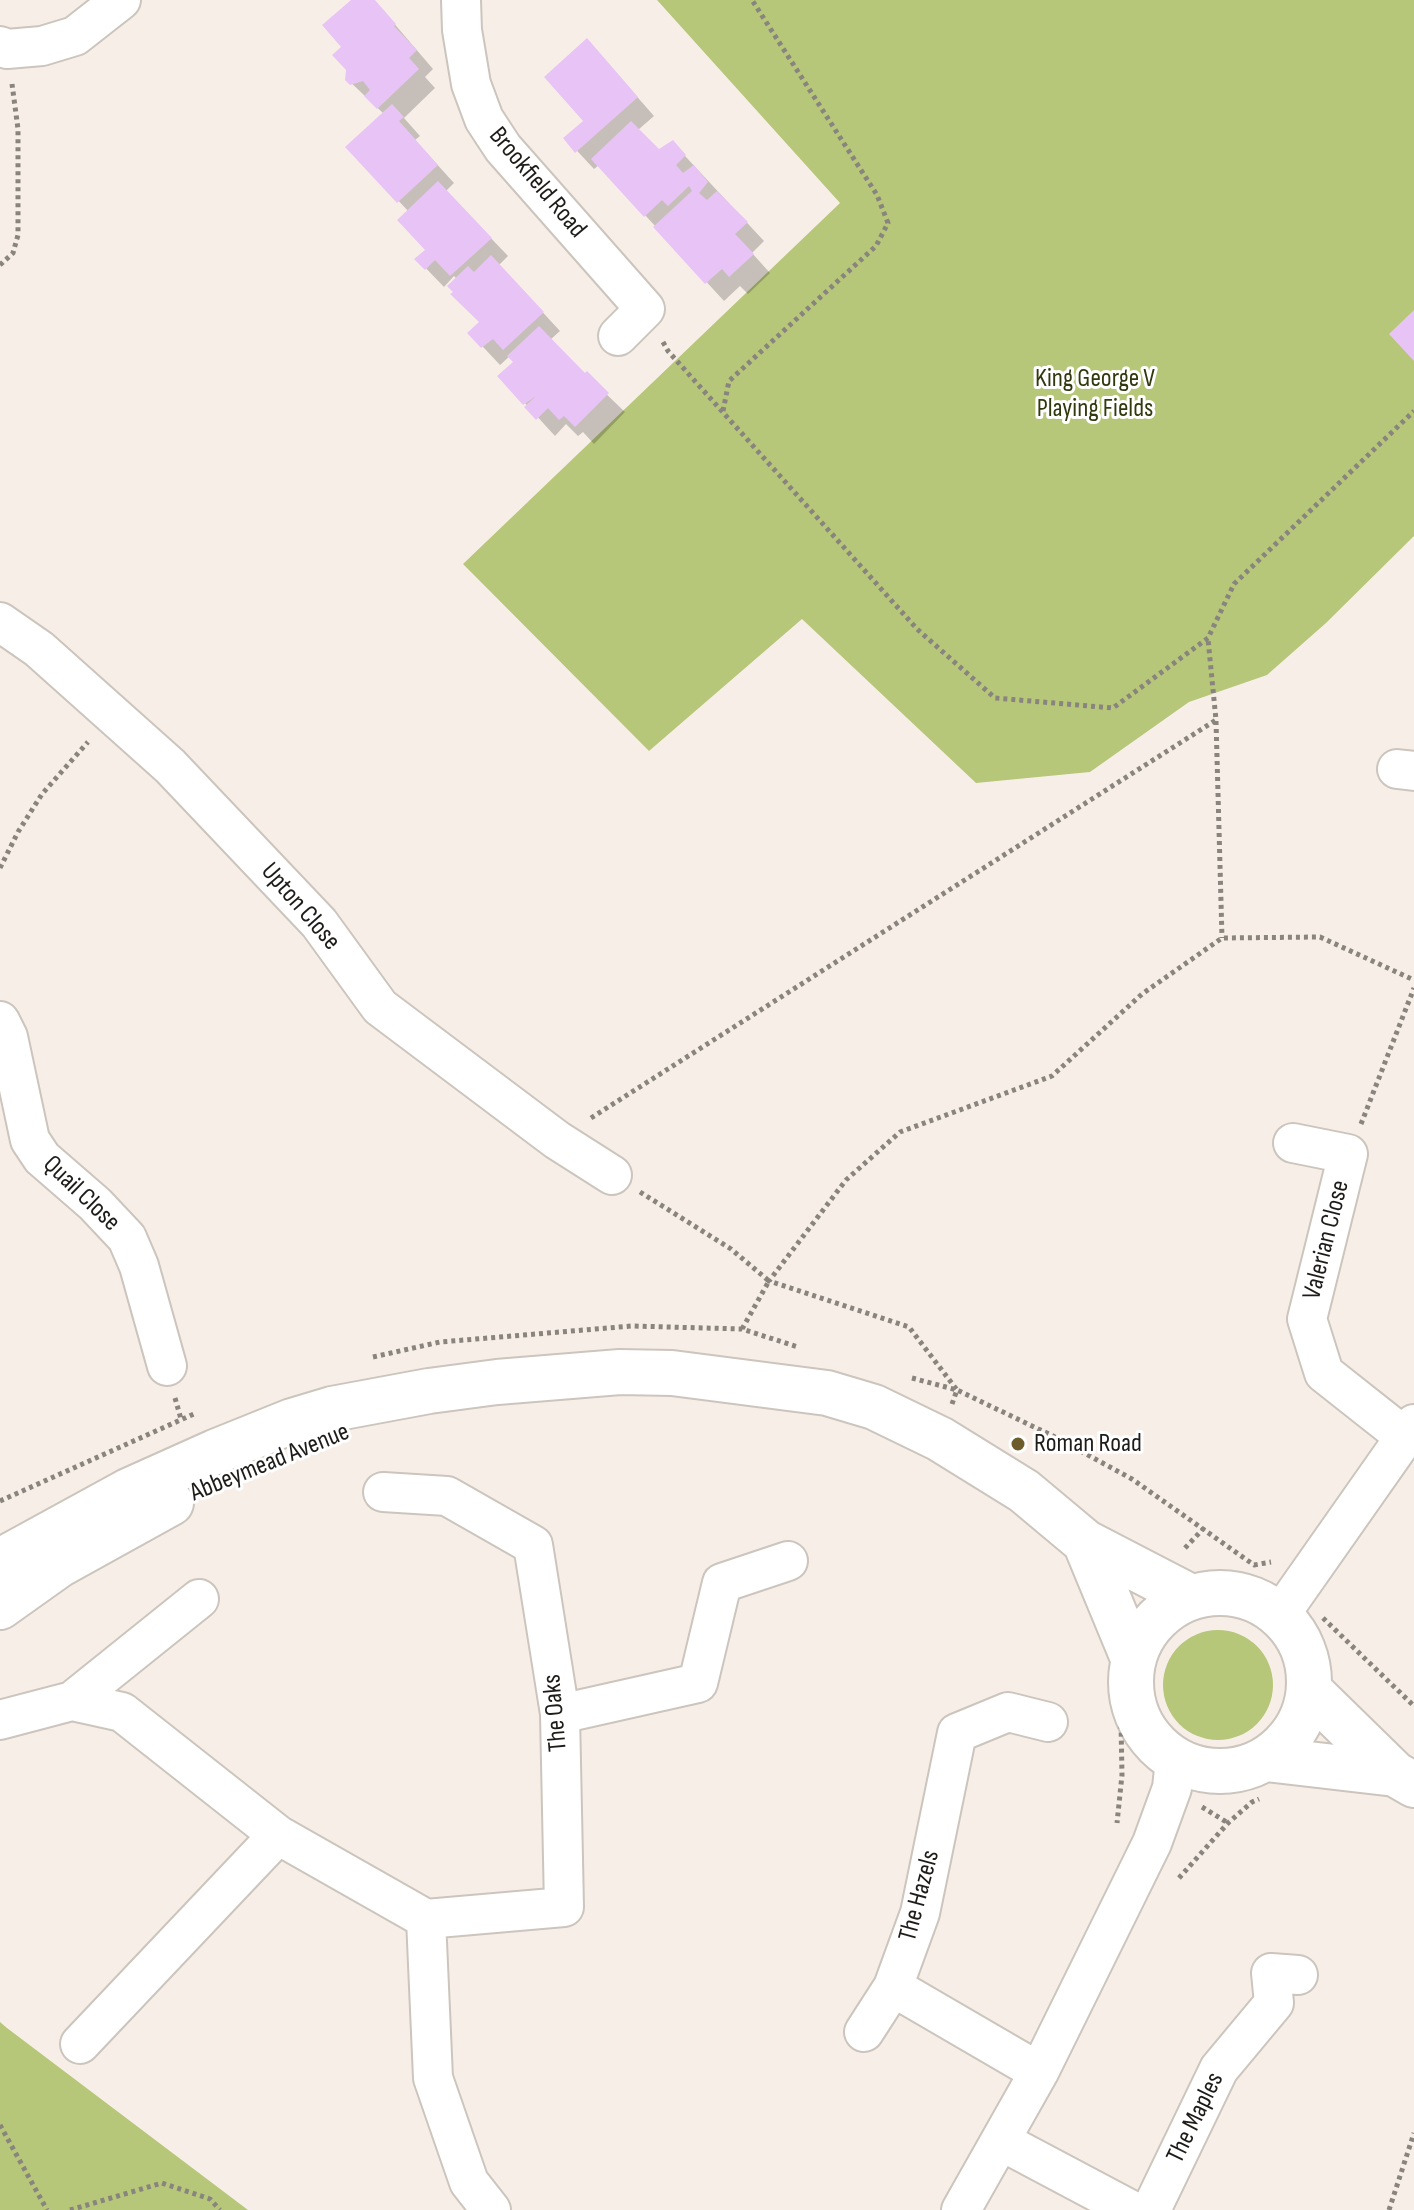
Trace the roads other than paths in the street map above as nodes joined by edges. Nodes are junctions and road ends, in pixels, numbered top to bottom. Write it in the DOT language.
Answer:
graph roads {
  1 [pos="121,0"];
  2 [pos="461,0"];
  3 [pos="0,46"];
  4 [pos="618,336"];
  5 [pos="0,622"];
  6 [pos="0,1021"];
  7 [pos="1293,1143"];
  8 [pos="612,1175"];
  9 [pos="167,1366"];
  10 [pos="564,1376"];
  11 [pos="1410,1431"];
  12 [pos="383,1492"];
  13 [pos="0,1528"];
  14 [pos="1085,1542"];
  15 [pos="0,1561"];
  16 [pos="788,1561"];
  17 [pos="1174,1587"];
  18 [pos="199,1599"];
  19 [pos="0,1607"];
  20 [pos="1273,1609"];
  21 [pos="1124,1670"];
  22 [pos="1309,1690"];
  23 [pos="72,1701"];
  24 [pos="560,1714"];
  25 [pos="0,1720"];
  26 [pos="1048,1722"];
  27 [pos="1175,1760"];
  28 [pos="1265,1778"];
  29 [pos="1404,1779"];
  30 [pos="278,1835"];
  31 [pos="426,1919"];
  32 [pos="1271,1974"];
  33 [pos="893,1987"];
  34 [pos="864,2032"];
  35 [pos="80,2044"];
  36 [pos="1039,2072"];
  37 [pos="1001,2141"];
  38 [pos="491,2210"];
  39 [pos="961,2210"];
  40 [pos="1131,2210"];
  41 [pos="1151,2210"];
  1 -- 3 [label="street"];
  2 -- 4 [label="street, Brookfield Road"];
  5 -- 8 [label="street, Upton Close"];
  6 -- 9 [label="street, Quail Close"];
  7 -- 11 [label="street, Valerian Close"];
  10 -- 13 [label="street, Abbeymead Avenue"];
  10 -- 14 [label="street, Abbeymead Avenue"];
  10 -- 15 [label="street, Abbeymead Avenue"];
  10 -- 19 [label="street, Abbeymead Avenue"];
  11 -- 20 [label="street"];
  12 -- 24 [label="street, The Oaks"];
  14 -- 17 [label="street, Abbeymead Avenue"];
  14 -- 21 [label="street, Abbeymead Avenue"];
  16 -- 24 [label="street"];
  17 -- 20 [label="street"];
  17 -- 21 [label="street"];
  18 -- 23 [label="street"];
  20 -- 22 [label="street"];
  21 -- 27 [label="street"];
  22 -- 28 [label="street"];
  22 -- 29 [label="street"];
  23 -- 25 [label="street"];
  23 -- 30 [label="street"];
  24 -- 31 [label="street, The Oaks"];
  26 -- 33 [label="street, The Hazels"];
  27 -- 28 [label="street"];
  27 -- 36 [label="street"];
  28 -- 29 [label="street"];
  30 -- 31 [label="street"];
  30 -- 35 [label="street"];
  31 -- 38 [label="street"];
  32 -- 41 [label="street, The Maples"];
  33 -- 34 [label="street"];
  33 -- 36 [label="street"];
  36 -- 37 [label="street"];
  37 -- 39 [label="street"];
  37 -- 40 [label="street"];
}
